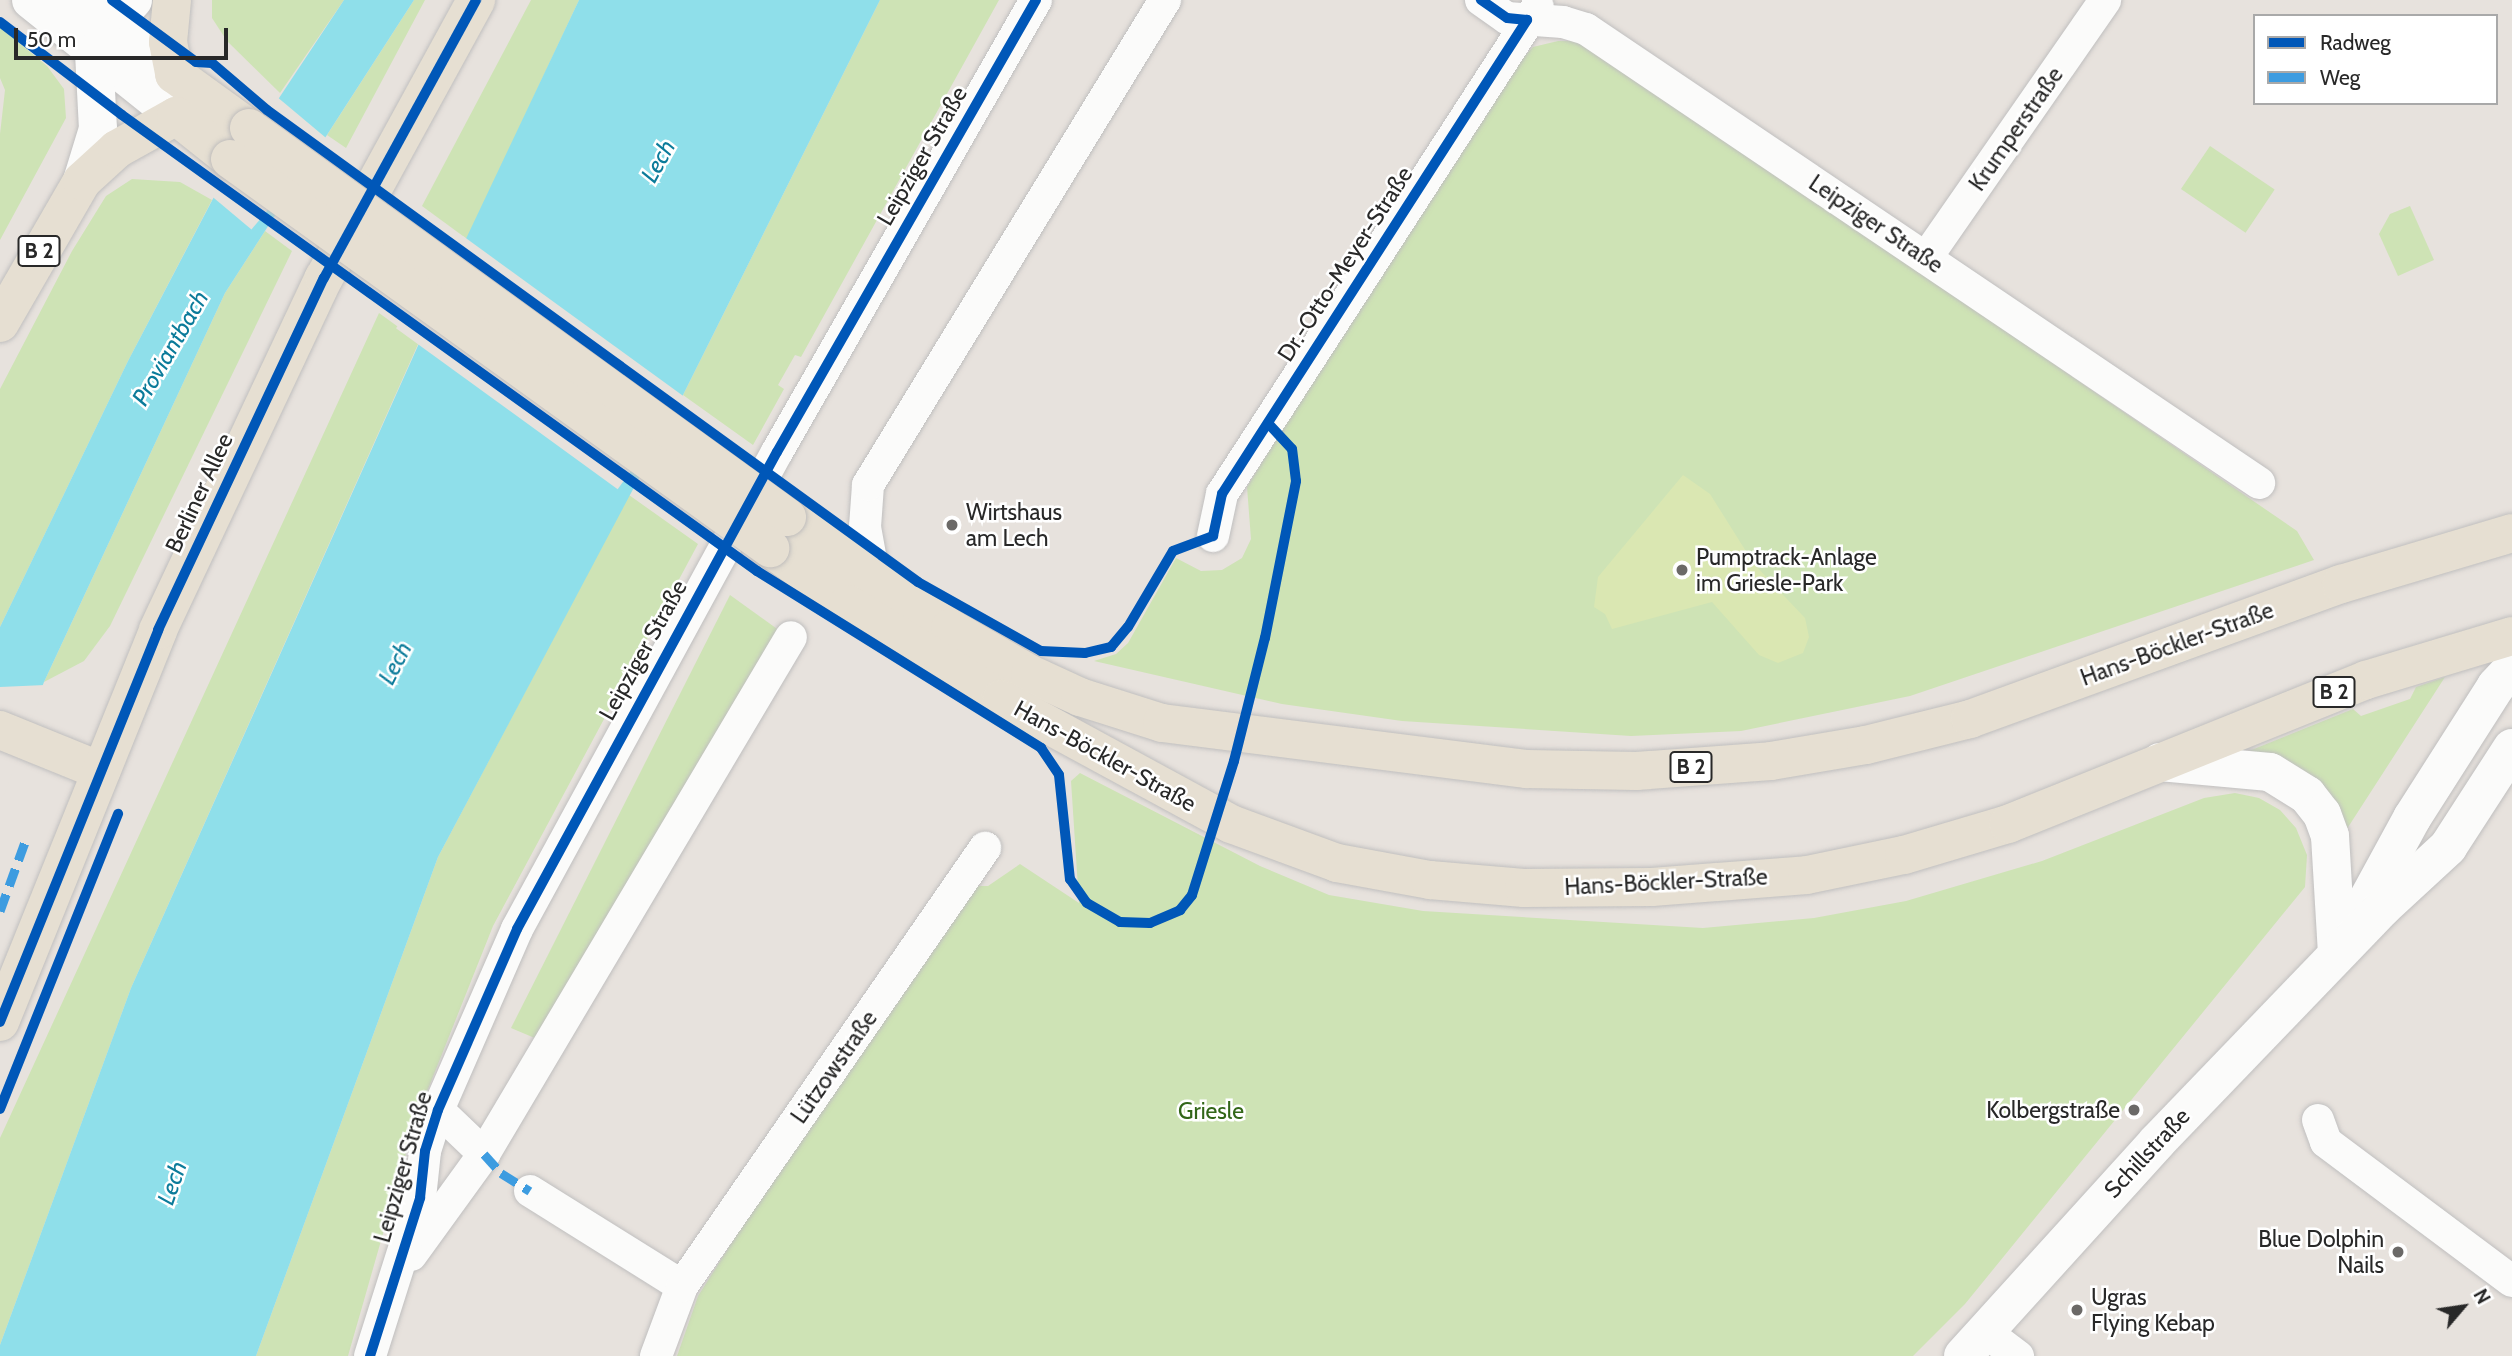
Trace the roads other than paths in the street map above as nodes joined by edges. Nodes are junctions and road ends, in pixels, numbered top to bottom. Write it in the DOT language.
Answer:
graph roads {
  1 [pos="31,0"];
  2 [pos="133,0"];
  3 [pos="172,0"];
  4 [pos="476,0"];
  5 [pos="1036,0"];
  6 [pos="1165,0"];
  7 [pos="1481,0"];
  8 [pos="2105,0"];
  9 [pos="83,7"];
  10 [pos="1535,10"];
  11 [pos="94,52"];
  12 [pos="174,74"];
  13 [pos="176,116"];
  14 [pos="239,144"];
  15 [pos="82,181"];
  16 [pos="1926,258"];
  17 [pos="0,323"];
  18 [pos="2259,483"];
  19 [pos="778,533"];
  20 [pos="2512,533"];
  21 [pos="1213,536"];
  22 [pos="874,577"];
  23 [pos="2512,636"];
  24 [pos="791,637"];
  25 [pos="2512,669"];
  26 [pos="15,737"];
  27 [pos="2512,748"];
  28 [pos="2160,762"];
  29 [pos="102,771"];
  30 [pos="985,848"];
  31 [pos="2337,956"];
  32 [pos="0,1022"];
  33 [pos="438,1110"];
  34 [pos="2318,1120"];
  35 [pos="484,1154"];
  36 [pos="530,1191"];
  37 [pos="2512,1281"];
  38 [pos="389,1285"];
  39 [pos="682,1286"];
  40 [pos="1975,1345"];
  41 [pos="370,1356"];
  42 [pos="656,1356"];
  43 [pos="2018,1356"];
  1 -- 11 [label="street"];
  2 -- 9 [label="street"];
  3 -- 12 [label="main road"];
  4 -- 29 [label="main road, Berliner Allee"];
  5 -- 33 [label="street, Leipziger Straße"];
  6 -- 22 [label="street"];
  7 -- 10 [label="street, Leipziger Straße"];
  8 -- 16 [label="street, Krumperstraße"];
  9 -- 12 [label="street"];
  10 -- 16 [label="street, Leipziger Straße"];
  10 -- 21 [label="street, Dr.-Otto-Meyer-Straße"];
  11 -- 13 [label="street"];
  11 -- 15 [label="street"];
  12 -- 14 [label="main road, B 2"];
  13 -- 14 [label="main road, B 2"];
  13 -- 15 [label="main road, B 2"];
  14 -- 19 [label="main road, B 2, bridge"];
  15 -- 17 [label="main road, B 2"];
  16 -- 18 [label="street, Leipziger Straße"];
  19 -- 22 [label="main road, B 2"];
  19 -- 28 [label="main road, Hans-Böckler-Straße / B 2"];
  20 -- 22 [label="main road, Hans-Böckler-Straße / B 2"];
  23 -- 28 [label="main road, Hans-Böckler-Straße / B 2"];
  24 -- 35 [label="street, Leipziger Straße"];
  25 -- 31 [label="street, Schillstraße"];
  26 -- 29 [label="main road"];
  27 -- 31 [label="street, Schillstraße"];
  28 -- 31 [label="street"];
  29 -- 32 [label="main road, Berliner Allee"];
  30 -- 39 [label="street, Lützowstraße"];
  31 -- 40 [label="street, Schillstraße"];
  33 -- 35 [label="street, Leipziger Straße"];
  33 -- 38 [label="street, Leipziger Straße"];
  34 -- 37 [label="street"];
  35 -- 38 [label="street, Leipziger Straße"];
  36 -- 39 [label="street"];
  38 -- 41 [label="street, Leipziger Straße"];
  39 -- 42 [label="street, Lützowstraße"];
  40 -- 43 [label="street"];
}
